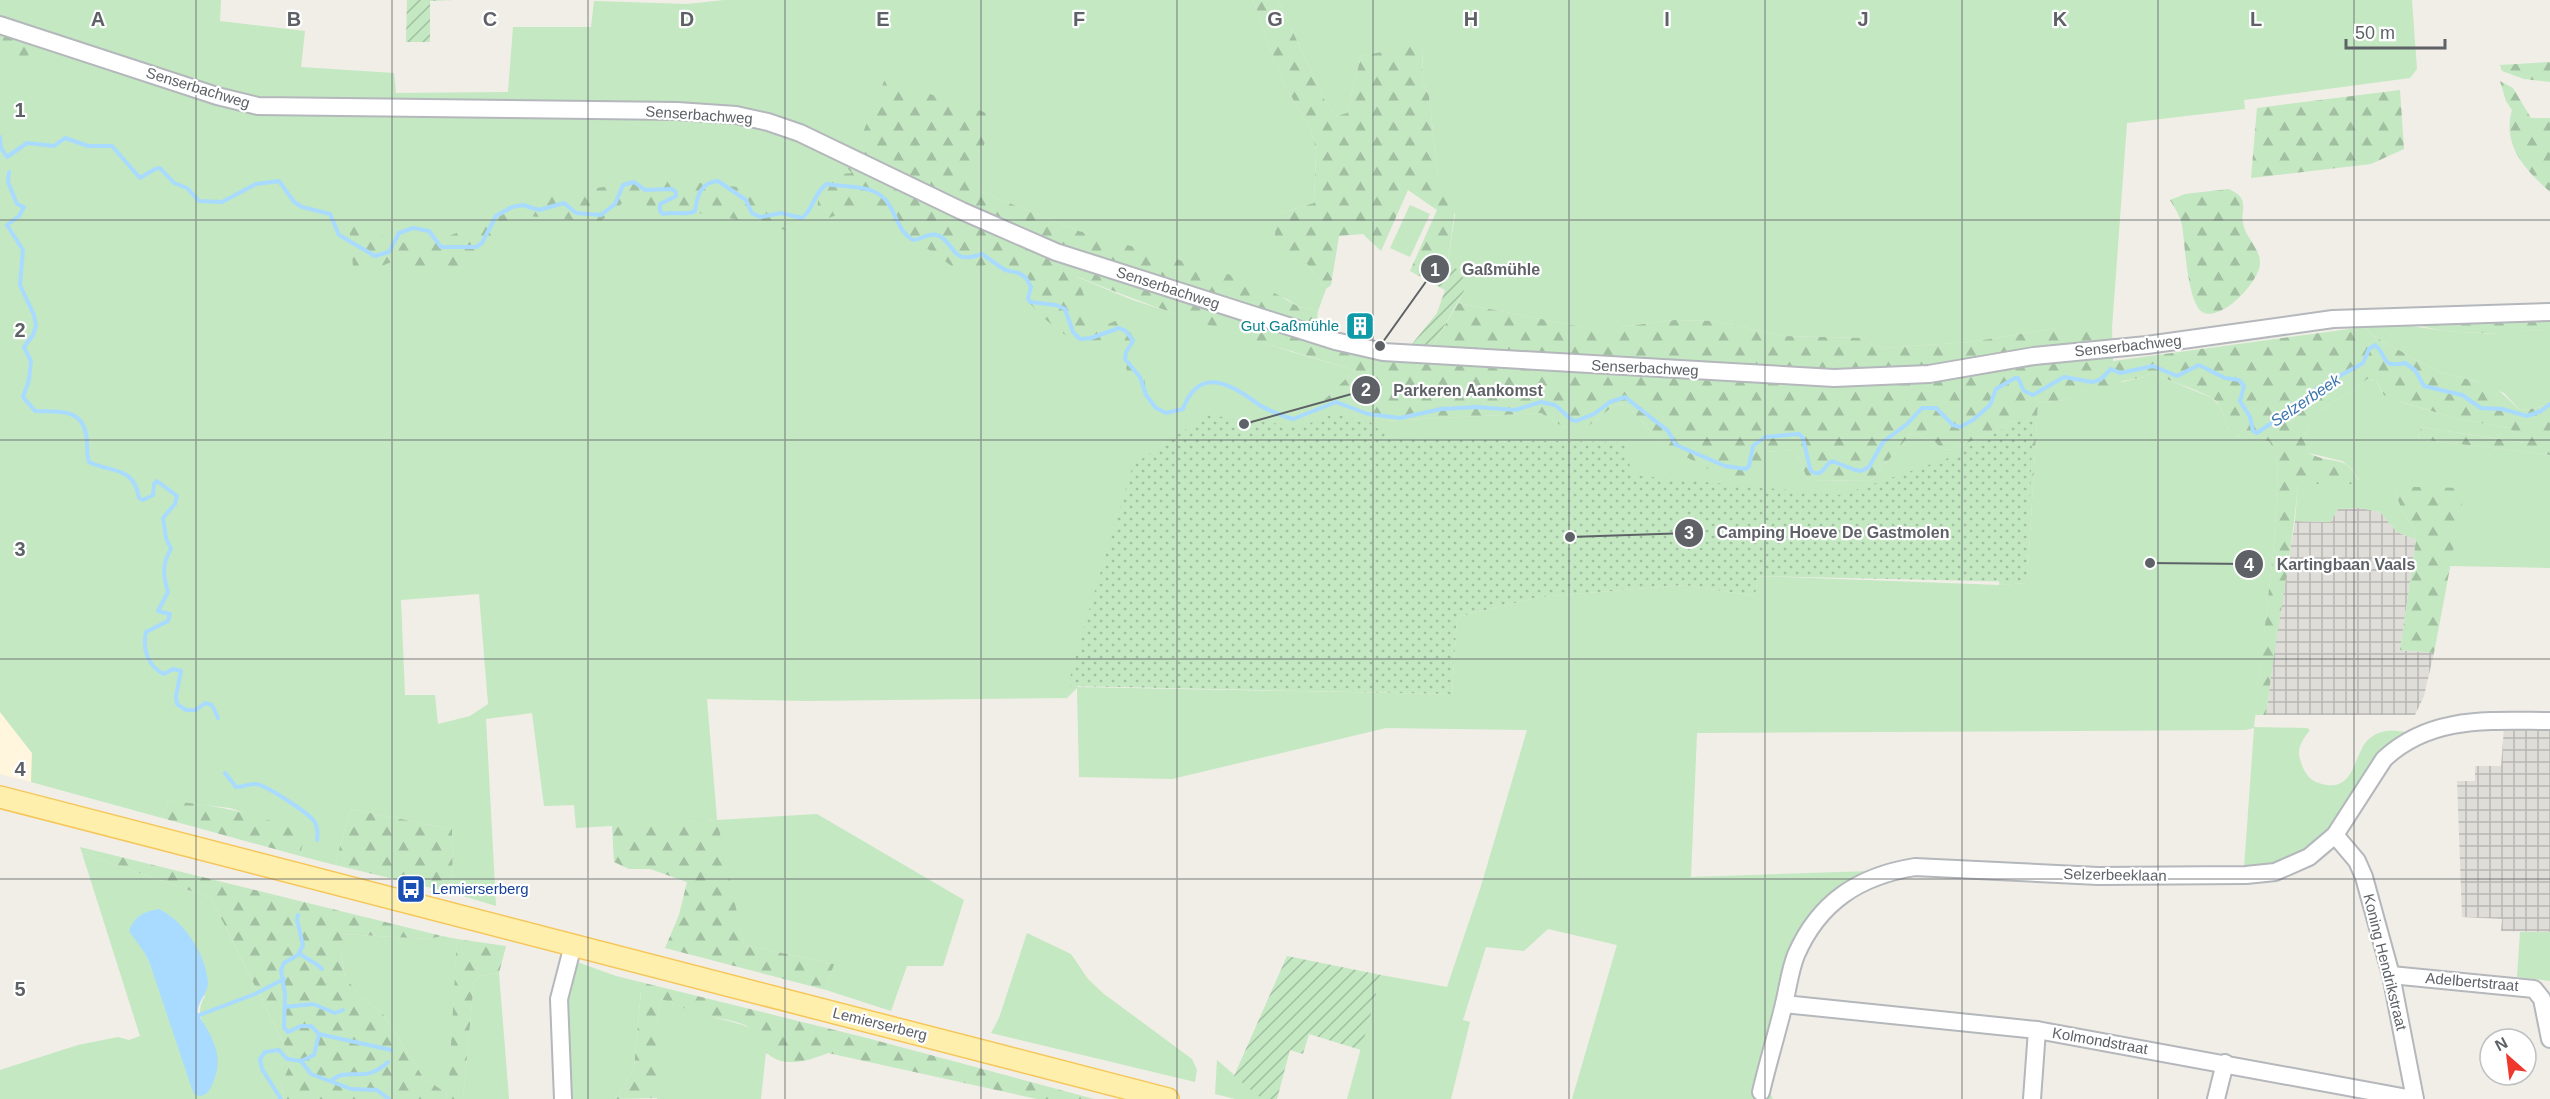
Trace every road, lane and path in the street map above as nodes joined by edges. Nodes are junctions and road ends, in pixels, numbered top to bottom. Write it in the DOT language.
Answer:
graph roads {
  1 [pos="0,25"];
  2 [pos="2550,312"];
  3 [pos="2550,721"];
  4 [pos="0,797"];
  5 [pos="2335,835"];
  6 [pos="573,945"];
  7 [pos="2391,975"];
  8 [pos="1784,1004"];
  9 [pos="2548,1021"];
  10 [pos="2037,1030"];
  11 [pos="2550,1040"];
  12 [pos="2225,1063"];
  13 [pos="1761,1092"];
  14 [pos="563,1099"];
  15 [pos="1168,1099"];
  16 [pos="2032,1099"];
  17 [pos="2216,1099"];
  18 [pos="2414,1099"];
  1 -- 2 [label="street, Senserbachweg"];
  3 -- 5 [label="street, Selzerbeeklaan"];
  4 -- 6 [label="main road, Lemierserberg"];
  5 -- 7 [label="street, Koning Hendrikstraat"];
  5 -- 8 [label="street, Selzerbeeklaan"];
  6 -- 14 [label="street"];
  6 -- 15 [label="main road, Lemierserberg"];
  7 -- 9 [label="street, Adelbertstraat"];
  7 -- 18 [label="street, Koning Hendrikstraat"];
  8 -- 10 [label="street, Kolmondstraat"];
  8 -- 13 [label="street, Selzerbeeklaan"];
  9 -- 11 [label="street, Adelbertstraat"];
  10 -- 12 [label="street, Kolmondstraat"];
  10 -- 16 [label="street"];
  12 -- 17 [label="street"];
  12 -- 18 [label="street, Kolmondstraat"];
}
